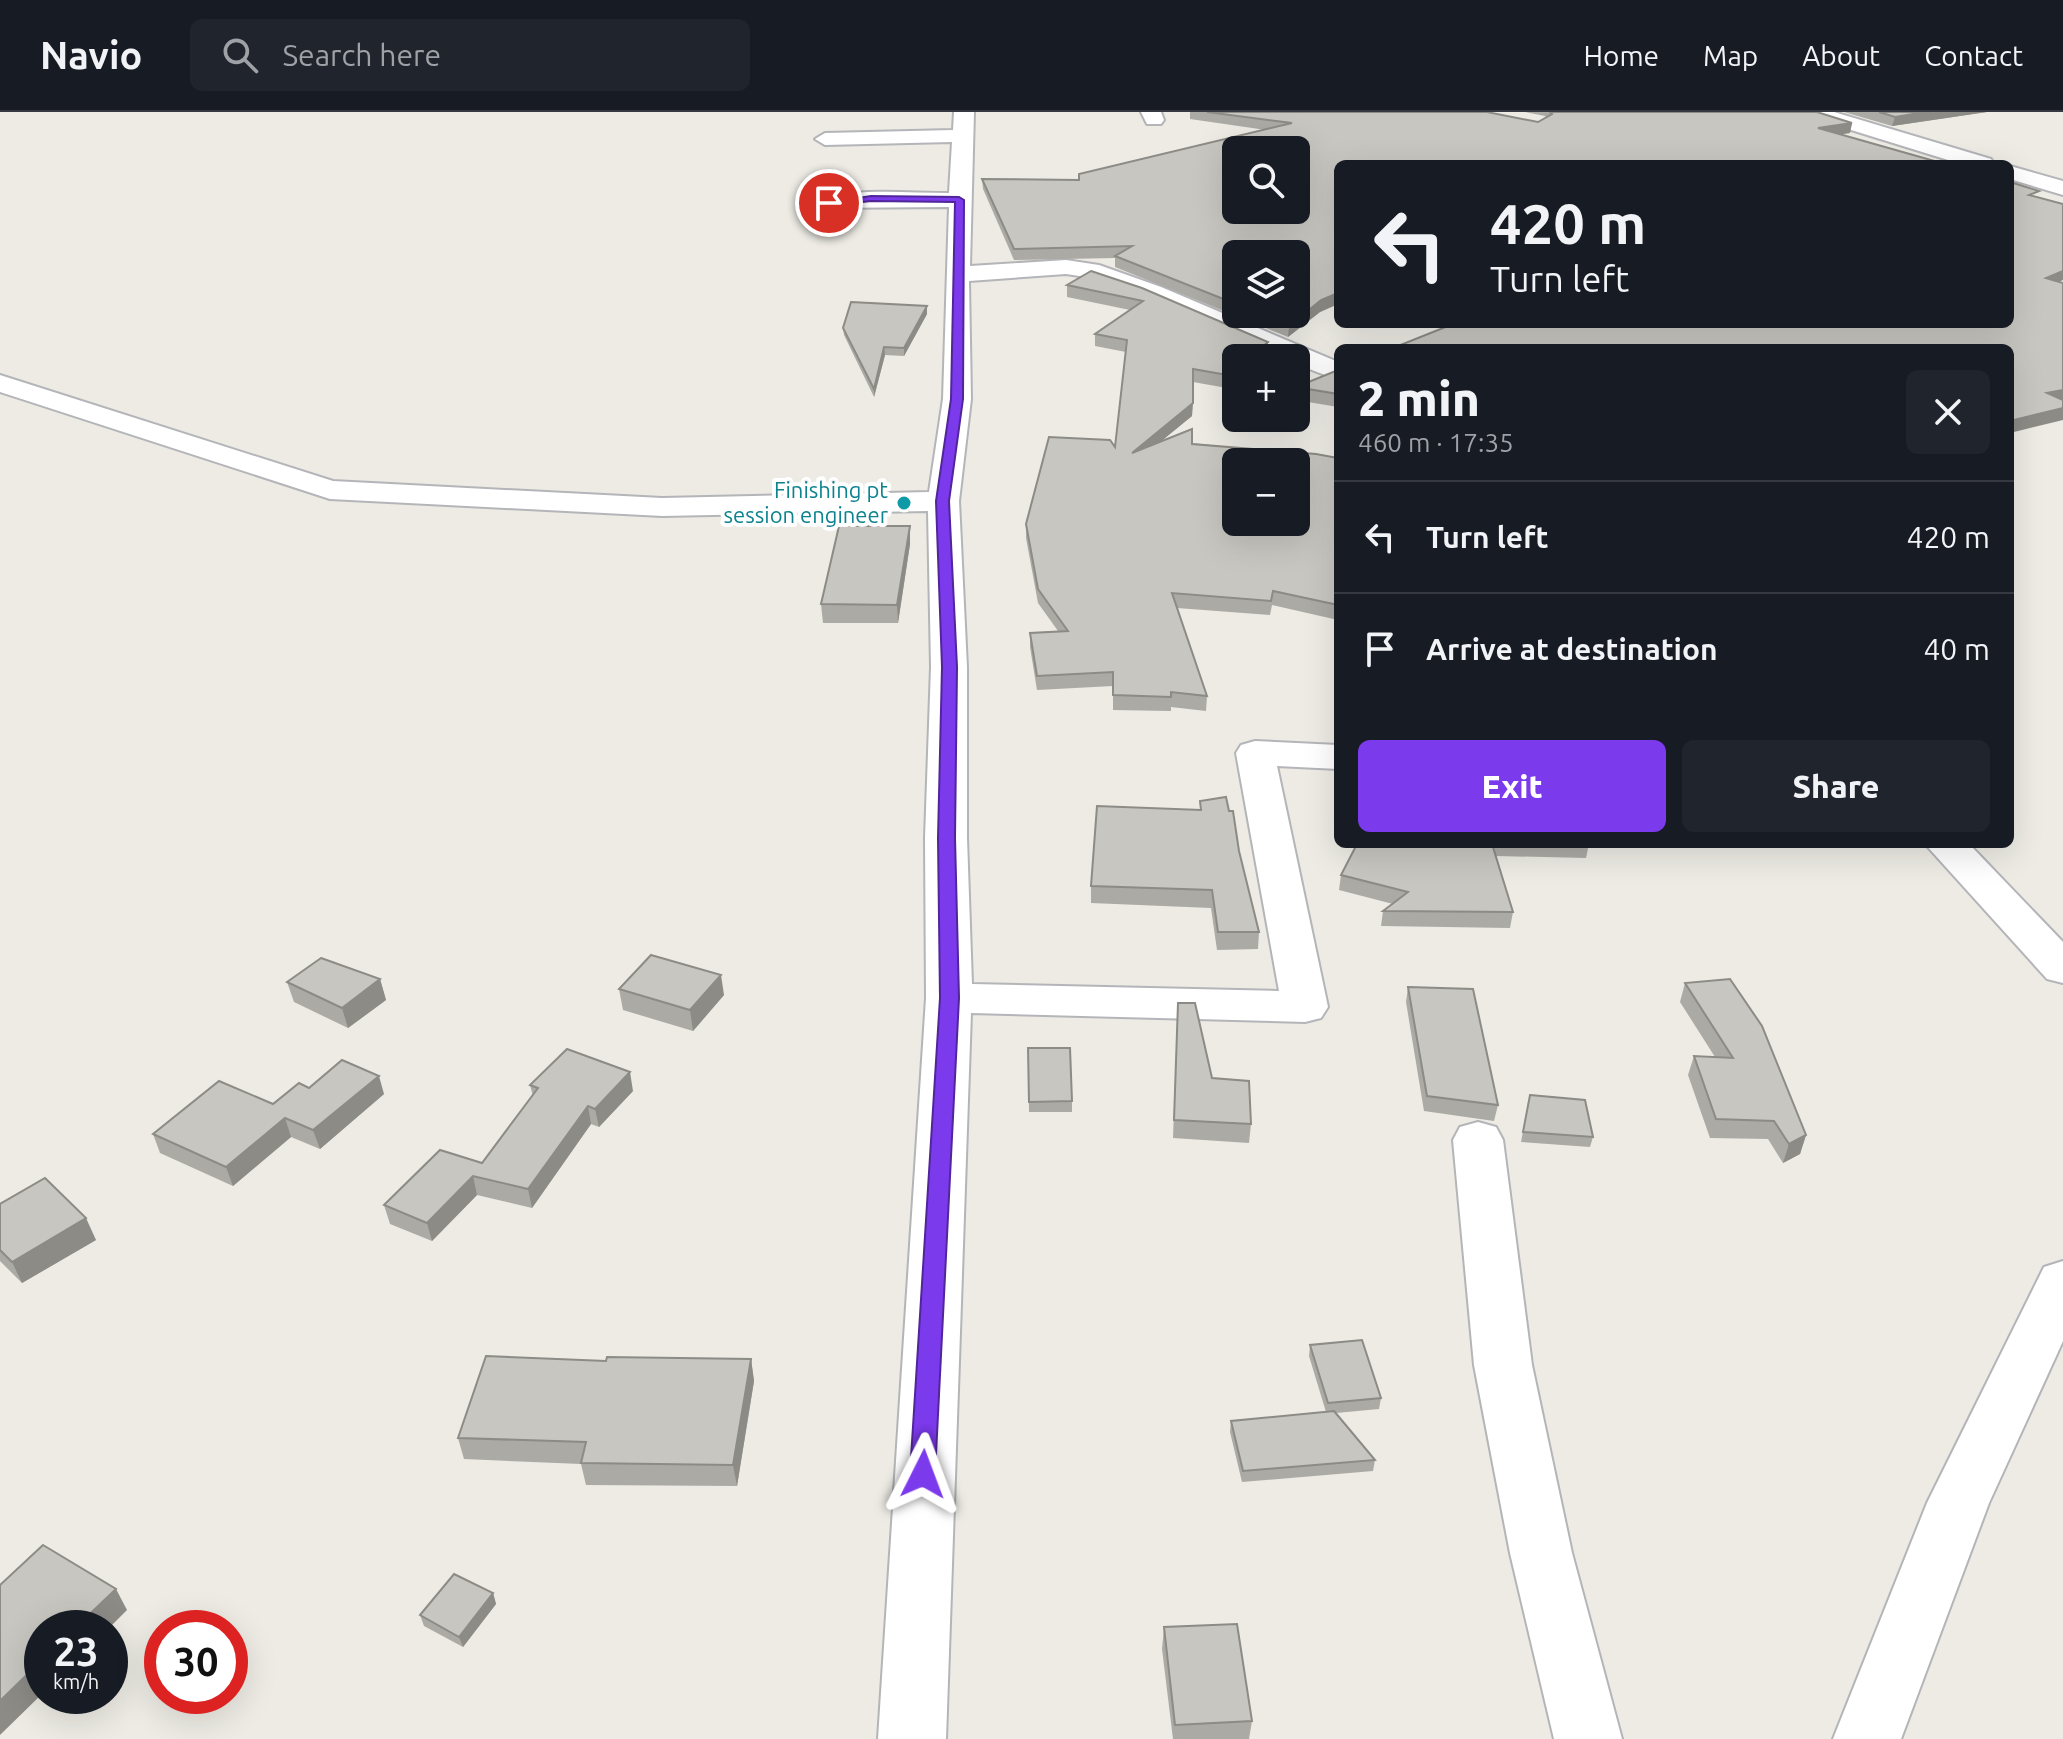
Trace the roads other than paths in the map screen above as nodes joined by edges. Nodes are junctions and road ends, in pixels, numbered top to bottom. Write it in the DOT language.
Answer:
graph roads {
  1 [pos="1813,112"];
  2 [pos="962,124"];
  3 [pos="825,139"];
  4 [pos="1970,160"];
  5 [pos="2014,173"];
  6 [pos="2063,188"];
  7 [pos="959,200"];
  8 [pos="829,203"];
  9 [pos="957,274"];
  10 [pos="1334,370"];
  11 [pos="0,383"];
  12 [pos="943,501"];
  13 [pos="1334,757"];
  14 [pos="1950,848"];
  15 [pos="2063,969"];
  16 [pos="949,998"];
  17 [pos="1478,1140"];
  18 [pos="2063,1282"];
  19 [pos="912,1739"];
  20 [pos="1588,1739"];
  21 [pos="1867,1739"];
  1 -- 4 [label="street"];
  2 -- 3 [label="street"];
  2 -- 7 [label="street"];
  5 -- 6 [label="street"];
  7 -- 8 [label="street"];
  7 -- 9 [label="street"];
  9 -- 10 [label="street"];
  9 -- 12 [label="street"];
  11 -- 12 [label="street"];
  12 -- 16 [label="street"];
  13 -- 16 [label="street"];
  14 -- 15 [label="street"];
  16 -- 19 [label="street"];
  17 -- 20 [label="street"];
  18 -- 21 [label="street"];
}
